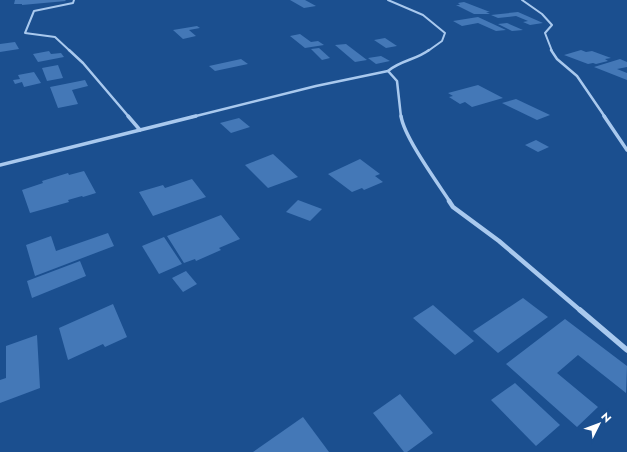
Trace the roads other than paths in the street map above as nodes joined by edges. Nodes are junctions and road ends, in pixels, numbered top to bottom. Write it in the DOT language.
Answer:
graph roads {
  1 [pos="74,0"];
  2 [pos="388,0"];
  3 [pos="522,0"];
  4 [pos="388,71"];
  5 [pos="140,130"];
  6 [pos="627,150"];
  7 [pos="0,165"];
  8 [pos="627,350"];
  1 -- 5 [label="street"];
  2 -- 4 [label="street"];
  3 -- 6 [label="street"];
  4 -- 5 [label="street"];
  4 -- 8 [label="street"];
  5 -- 7 [label="street"];
}
